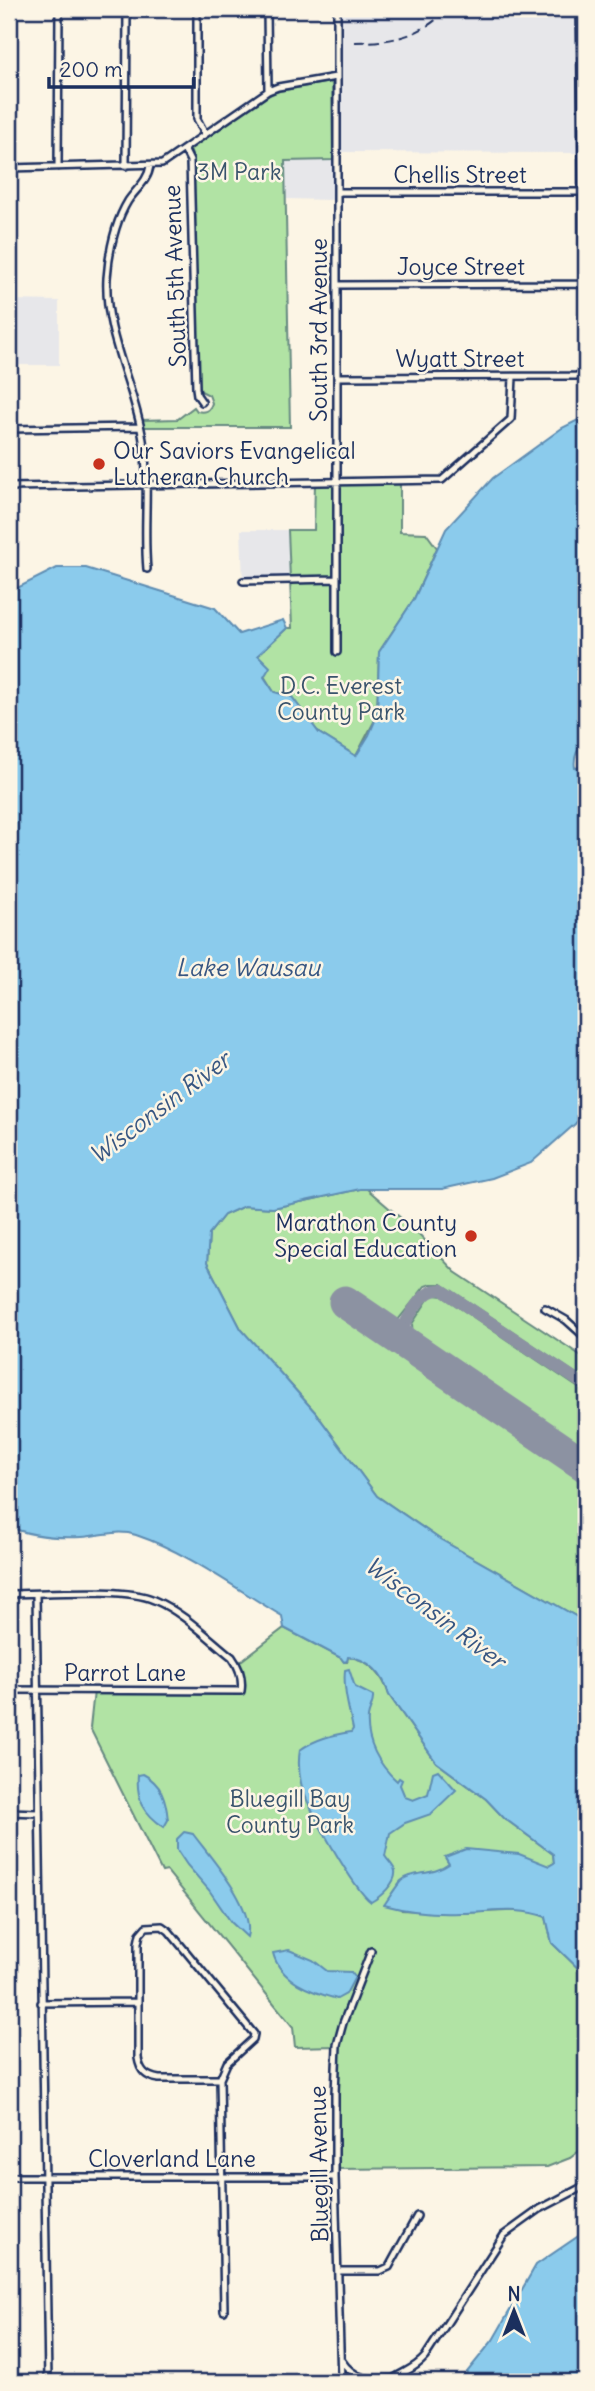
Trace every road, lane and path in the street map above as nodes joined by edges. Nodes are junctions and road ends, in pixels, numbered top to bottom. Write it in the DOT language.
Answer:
graph roads {
  1 [pos="59,9"];
  2 [pos="127,9"];
  3 [pos="197,9"];
  4 [pos="267,9"];
  5 [pos="337,9"];
  6 [pos="580,9"];
  7 [pos="583,46"];
  8 [pos="336,77"];
  9 [pos="584,83"];
  10 [pos="268,91"];
  11 [pos="205,134"];
  12 [pos="184,149"];
  13 [pos="584,157"];
  14 [pos="126,166"];
  15 [pos="150,166"];
  16 [pos="58,167"];
  17 [pos="9,168"];
  18 [pos="337,192"];
  19 [pos="583,192"];
  20 [pos="585,237"];
  21 [pos="584,284"];
  22 [pos="337,285"];
  23 [pos="585,294"];
  24 [pos="337,377"];
  25 [pos="513,377"];
  26 [pos="202,402"];
  27 [pos="139,427"];
  28 [pos="9,429"];
  29 [pos="337,482"];
  30 [pos="145,484"];
  31 [pos="9,487"];
  32 [pos="146,569"];
  33 [pos="336,579"];
  34 [pos="243,580"];
  35 [pos="337,652"];
  36 [pos="545,1308"];
  37 [pos="586,1338"];
  38 [pos="9,1594"];
  39 [pos="36,1594"];
  40 [pos="9,1690"];
  41 [pos="37,1690"];
  42 [pos="9,1812"];
  43 [pos="38,1813"];
  44 [pos="371,1951"];
  45 [pos="138,2002"];
  46 [pos="41,2003"];
  47 [pos="220,2079"];
  48 [pos="9,2176"];
  49 [pos="44,2176"];
  50 [pos="221,2177"];
  51 [pos="335,2177"];
  52 [pos="586,2185"];
  53 [pos="417,2216"];
  54 [pos="338,2272"];
  55 [pos="224,2311"];
  56 [pos="340,2357"];
  57 [pos="390,2381"];
  58 [pos="48,2382"];
  59 [pos="341,2382"];
  1 -- 16 [label="street"];
  2 -- 14 [label="street"];
  3 -- 11 [label="street"];
  4 -- 10 [label="street"];
  5 -- 8 [label="street, South 3rd Avenue"];
  6 -- 7 [label="street"];
  7 -- 9 [label="street"];
  8 -- 10 [label="street"];
  8 -- 18 [label="street, South 3rd Avenue"];
  9 -- 13 [label="street"];
  10 -- 11 [label="street"];
  11 -- 12 [label="street"];
  12 -- 15 [label="street"];
  12 -- 26 [label="street, South 5th Avenue"];
  13 -- 19 [label="street"];
  14 -- 15 [label="street"];
  14 -- 16 [label="street"];
  15 -- 27 [label="street"];
  16 -- 17 [label="street"];
  18 -- 19 [label="street, Chellis Street"];
  18 -- 22 [label="street, South 3rd Avenue"];
  19 -- 20 [label="street"];
  20 -- 21 [label="street"];
  21 -- 22 [label="street, Joyce Street"];
  21 -- 23 [label="street"];
  22 -- 24 [label="street, South 3rd Avenue"];
  23 -- 25 [label="street, Wyatt Street"];
  24 -- 25 [label="street, Wyatt Street"];
  24 -- 29 [label="street, South 3rd Avenue"];
  25 -- 29 [label="street"];
  27 -- 28 [label="street"];
  27 -- 30 [label="street"];
  29 -- 30 [label="street"];
  29 -- 33 [label="street, South 3rd Avenue"];
  30 -- 31 [label="street"];
  30 -- 32 [label="street"];
  33 -- 34 [label="street"];
  33 -- 35 [label="street, South 3rd Avenue"];
  36 -- 37 [label="street"];
  38 -- 39 [label="street"];
  39 -- 41 [label="street"];
  39 -- 41 [label="street, Parrot Lane"];
  40 -- 41 [label="street, Parrot Lane"];
  41 -- 43 [label="street"];
  42 -- 43 [label="street"];
  43 -- 46 [label="street"];
  44 -- 51 [label="street, Bluegill Avenue"];
  45 -- 46 [label="street"];
  45 -- 47 [label="street"];
  45 -- 47 [label="street"];
  46 -- 49 [label="street"];
  47 -- 50 [label="street"];
  48 -- 49 [label="street, Cloverland Lane"];
  49 -- 50 [label="street, Cloverland Lane"];
  49 -- 58 [label="street"];
  50 -- 51 [label="street, Cloverland Lane"];
  50 -- 55 [label="street"];
  51 -- 54 [label="street, Bluegill Avenue"];
  52 -- 57 [label="street"];
  53 -- 54 [label="street"];
  54 -- 56 [label="street, Bluegill Avenue"];
  56 -- 57 [label="street"];
  56 -- 59 [label="street, Bluegill Avenue"];
}
